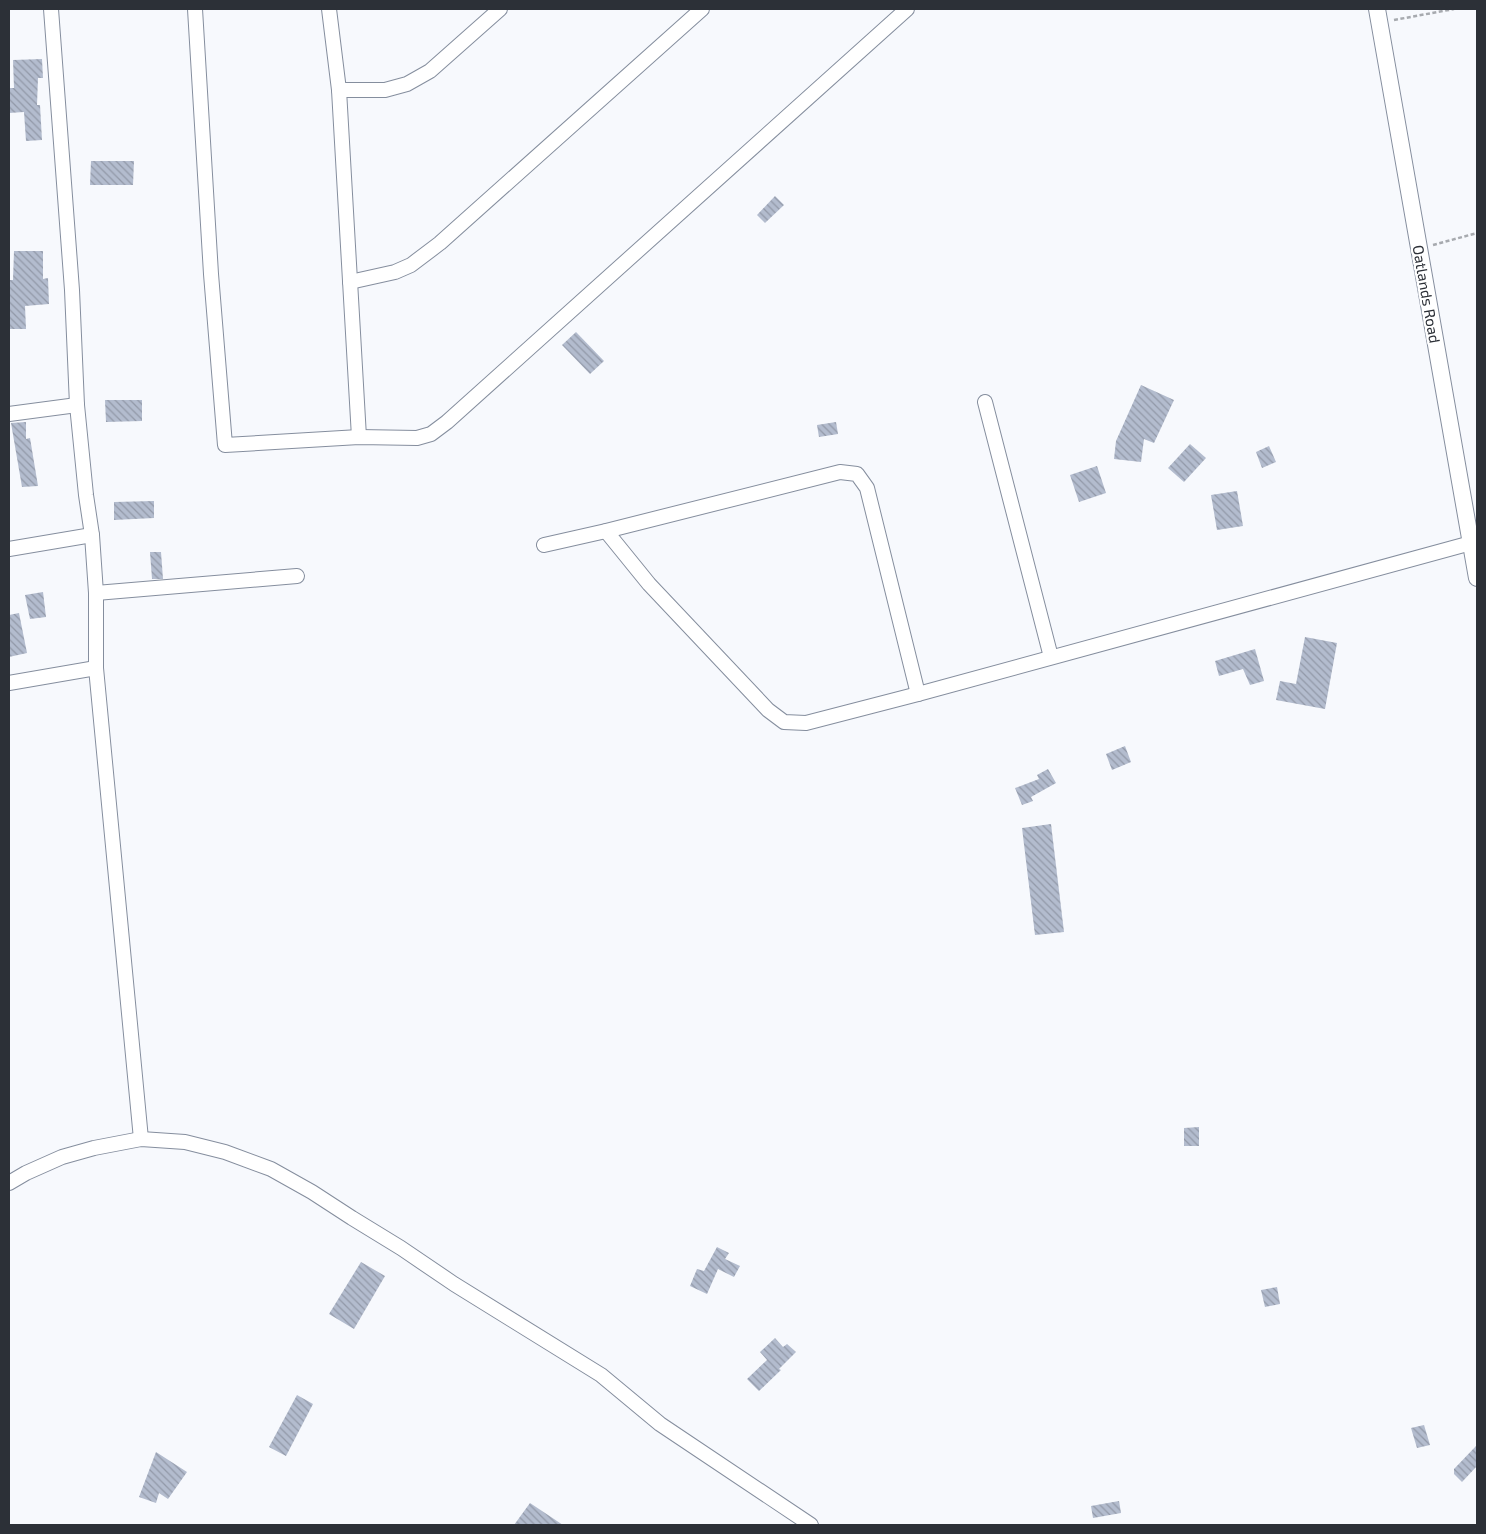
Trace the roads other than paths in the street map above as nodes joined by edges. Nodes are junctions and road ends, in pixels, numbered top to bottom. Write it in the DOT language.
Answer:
graph roads {
  1 [pos="51,9"];
  2 [pos="194,9"];
  3 [pos="329,9"];
  4 [pos="500,9"];
  5 [pos="702,9"];
  6 [pos="907,9"];
  7 [pos="1378,16"];
  8 [pos="339,90"];
  9 [pos="350,282"];
  10 [pos="985,402"];
  11 [pos="77,405"];
  12 [pos="9,414"];
  13 [pos="359,437"];
  14 [pos="606,532"];
  15 [pos="92,535"];
  16 [pos="1471,543"];
  17 [pos="544,545"];
  18 [pos="9,549"];
  19 [pos="297,576"];
  20 [pos="1477,578"];
  21 [pos="96,593"];
  22 [pos="1051,657"];
  23 [pos="96,668"];
  24 [pos="9,683"];
  25 [pos="918,694"];
  26 [pos="141,1139"];
  27 [pos="9,1184"];
  28 [pos="811,1525"];
  1 -- 11 [label="street"];
  2 -- 13 [label="street"];
  3 -- 8 [label="street"];
  4 -- 8 [label="street"];
  5 -- 9 [label="street"];
  6 -- 13 [label="street"];
  7 -- 16 [label="street, Oatlands Road"];
  8 -- 9 [label="street"];
  9 -- 13 [label="street"];
  10 -- 22 [label="street"];
  11 -- 12 [label="street"];
  11 -- 15 [label="street"];
  14 -- 17 [label="street"];
  14 -- 25 [label="street"];
  14 -- 25 [label="street"];
  15 -- 18 [label="street"];
  15 -- 21 [label="street"];
  16 -- 20 [label="street, Oatlands Road"];
  16 -- 22 [label="street"];
  19 -- 21 [label="street"];
  21 -- 23 [label="street"];
  22 -- 25 [label="street"];
  23 -- 24 [label="street"];
  23 -- 26 [label="street"];
  26 -- 27 [label="street"];
  26 -- 28 [label="street"];
}
